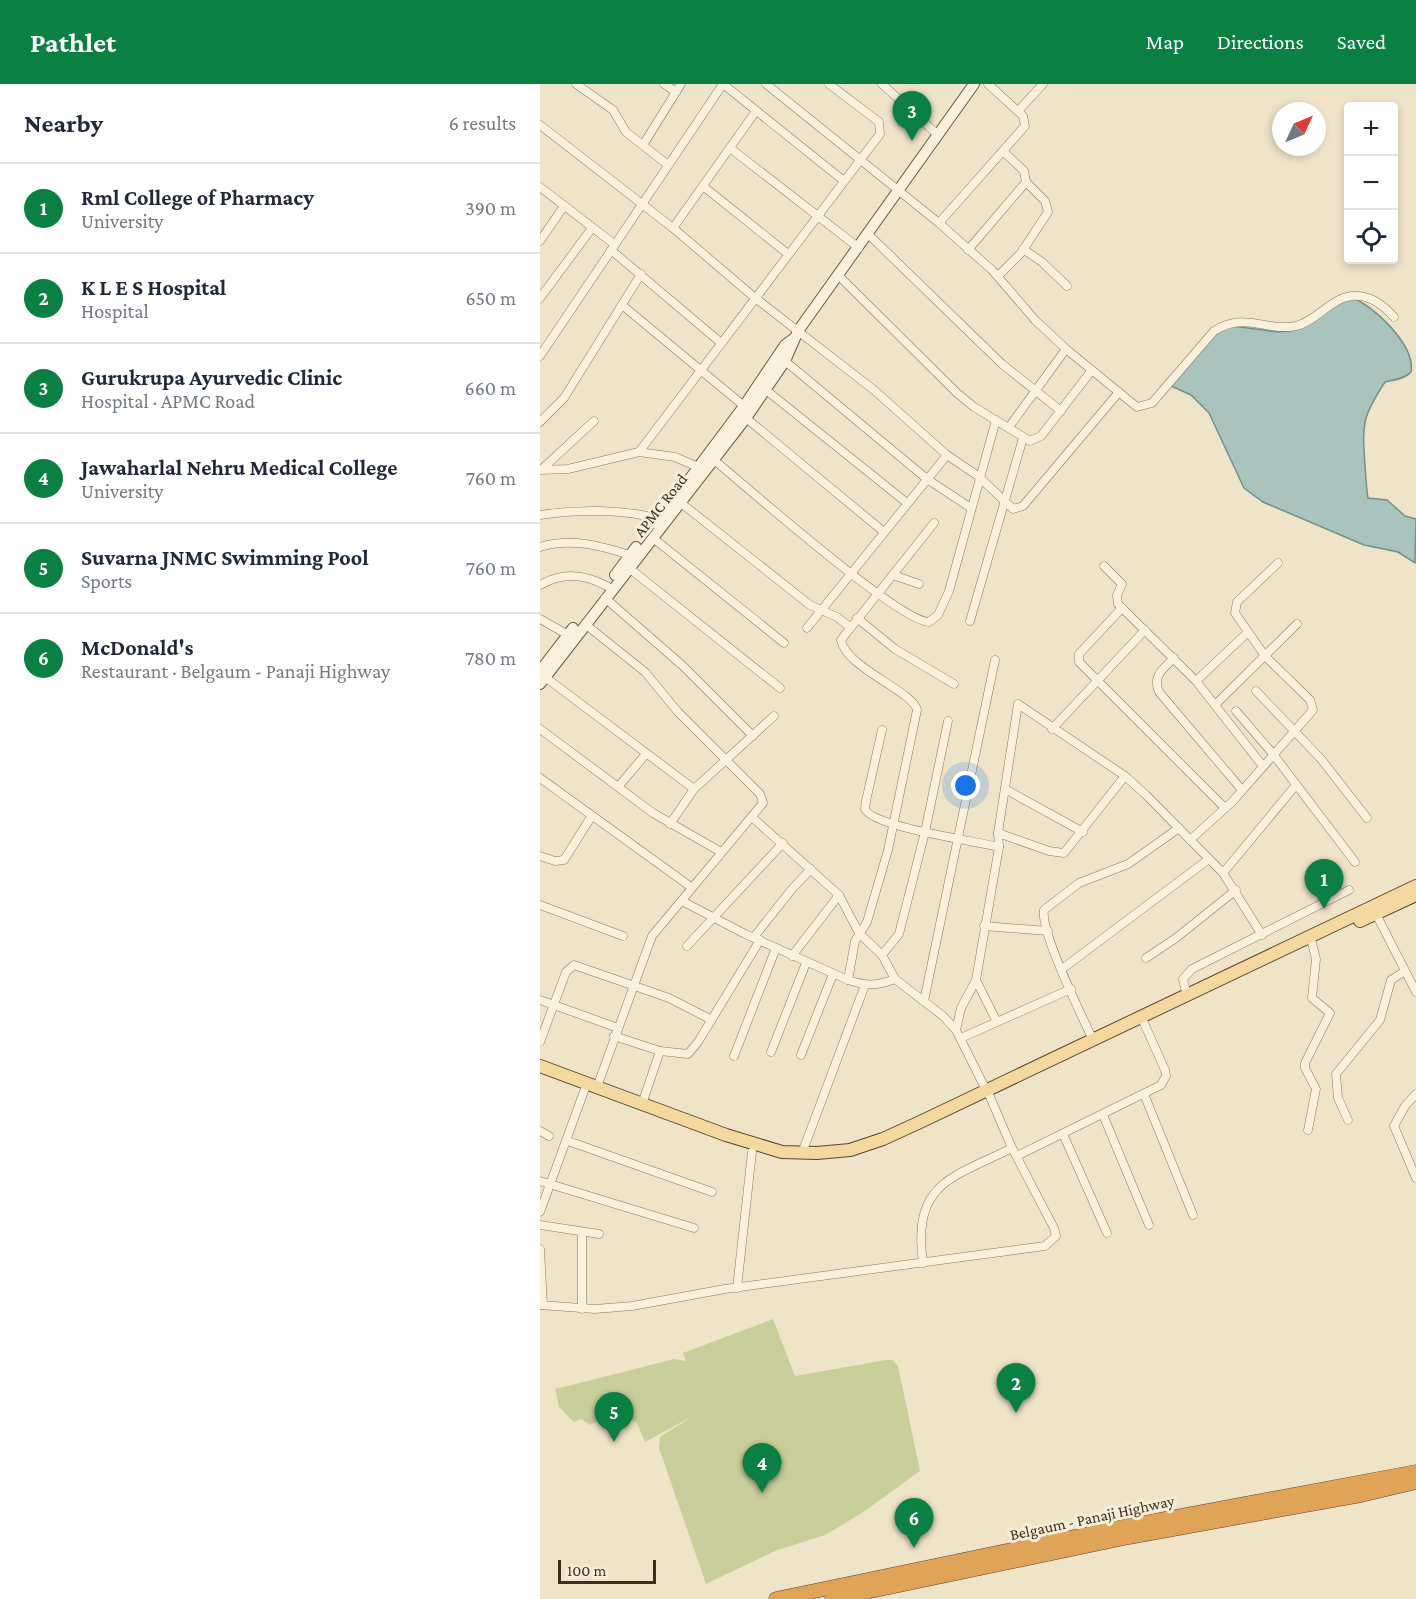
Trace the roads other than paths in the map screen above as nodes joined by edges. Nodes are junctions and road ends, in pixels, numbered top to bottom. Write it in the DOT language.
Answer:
graph roads {
  1 [pos="576,84"];
  2 [pos="664,84"];
  3 [pos="681,84"];
  4 [pos="766,84"];
  5 [pos="830,84"];
  6 [pos="882,84"];
  7 [pos="988,84"];
  8 [pos="1043,84"];
  9 [pos="971,85"];
  10 [pos="676,92"];
  11 [pos="756,111"];
  12 [pos="1018,111"];
  13 [pos="540,125"];
  14 [pos="937,134"];
  15 [pos="643,145"];
  16 [pos="730,148"];
  17 [pos="1004,152"];
  18 [pos="860,158"];
  19 [pos="668,165"];
  20 [pos="844,181"];
  21 [pos="1026,182"];
  22 [pos="703,186"];
  23 [pos="540,187"];
  24 [pos="900,189"];
  25 [pos="642,204"];
  26 [pos="564,206"];
  27 [pos="815,217"];
  28 [pos="939,223"];
  29 [pos="592,228"];
  30 [pos="674,228"];
  31 [pos="543,229"];
  32 [pos="868,234"];
  33 [pos="540,241"];
  34 [pos="612,247"];
  35 [pos="859,248"];
  36 [pos="1023,249"];
  37 [pos="968,250"];
  38 [pos="788,254"];
  39 [pos="641,274"];
  40 [pos="839,276"];
  41 [pos="998,276"];
  42 [pos="1067,286"];
  43 [pos="754,297"];
  44 [pos="540,298"];
  45 [pos="622,305"];
  46 [pos="1394,317"];
  47 [pos="796,335"];
  48 [pos="720,342"];
  49 [pos="543,346"];
  50 [pos="1066,349"];
  51 [pos="540,356"];
  52 [pos="785,361"];
  53 [pos="699,370"];
  54 [pos="1092,370"];
  55 [pos="766,390"];
  56 [pos="1034,391"];
  57 [pos="1119,392"];
  58 [pos="744,406"];
  59 [pos="1061,411"];
  60 [pos="746,418"];
  61 [pos="996,420"];
  62 [pos="594,421"];
  63 [pos="540,422"];
  64 [pos="1009,427"];
  65 [pos="1023,438"];
  66 [pos="639,452"];
  67 [pos="947,455"];
  68 [pos="714,460"];
  69 [pos="698,467"];
  70 [pos="541,469"];
  71 [pos="978,476"];
  72 [pos="927,479"];
  73 [pos="1005,502"];
  74 [pos="681,503"];
  75 [pos="907,503"];
  76 [pos="971,508"];
  77 [pos="540,515"];
  78 [pos="660,519"];
  79 [pos="934,523"];
  80 [pos="884,532"];
  81 [pos="653,538"];
  82 [pos="540,548"];
  83 [pos="630,555"];
  84 [pos="1278,563"];
  85 [pos="1104,566"];
  86 [pos="629,568"];
  87 [pos="852,573"];
  88 [pos="894,574"];
  89 [pos="919,584"];
  90 [pos="540,585"];
  91 [pos="607,586"];
  92 [pos="878,593"];
  93 [pos="605,598"];
  94 [pos="1122,608"];
  95 [pos="820,609"];
  96 [pos="857,618"];
  97 [pos="540,620"];
  98 [pos="970,621"];
  99 [pos="585,624"];
  100 [pos="1297,624"];
  101 [pos="850,627"];
  102 [pos="807,628"];
  103 [pos="1145,630"];
  104 [pos="1246,633"];
  105 [pos="571,636"];
  106 [pos="784,643"];
  107 [pos="1265,656"];
  108 [pos="1174,658"];
  109 [pos="995,660"];
  110 [pos="542,677"];
  111 [pos="1097,681"];
  112 [pos="1196,681"];
  113 [pos="954,684"];
  114 [pos="780,688"];
  115 [pos="1256,691"];
  116 [pos="1215,705"];
  117 [pos="1236,711"];
  118 [pos="774,716"];
  119 [pos="948,721"];
  120 [pos="540,729"];
  121 [pos="1052,729"];
  122 [pos="882,730"];
  123 [pos="1295,730"];
  124 [pos="753,736"];
  125 [pos="646,754"];
  126 [pos="1273,754"];
  127 [pos="725,760"];
  128 [pos="1262,765"];
  129 [pos="1125,776"];
  130 [pos="540,778"];
  131 [pos="1296,785"];
  132 [pos="618,787"];
  133 [pos="694,789"];
  134 [pos="1005,789"];
  135 [pos="1242,790"];
  136 [pos="1225,808"];
  137 [pos="591,817"];
  138 [pos="753,818"];
  139 [pos="1367,818"];
  140 [pos="670,824"];
  141 [pos="893,826"];
  142 [pos="1179,828"];
  143 [pos="925,832"];
  144 [pos="1083,832"];
  145 [pos="998,833"];
  146 [pos="959,837"];
  147 [pos="1190,840"];
  148 [pos="783,843"];
  149 [pos="999,847"];
  150 [pos="721,852"];
  151 [pos="540,856"];
  152 [pos="1209,859"];
  153 [pos="1355,862"];
  154 [pos="812,868"];
  155 [pos="1223,873"];
  156 [pos="1416,886"];
  157 [pos="691,887"];
  158 [pos="1236,890"];
  159 [pos="1349,890"];
  160 [pos="839,895"];
  161 [pos="1416,895"];
  162 [pos="682,901"];
  163 [pos="540,904"];
  164 [pos="1376,914"];
  165 [pos="714,918"];
  166 [pos="984,926"];
  167 [pos="1048,931"];
  168 [pos="859,933"];
  169 [pos="1262,935"];
  170 [pos="623,936"];
  171 [pos="757,938"];
  172 [pos="1312,943"];
  173 [pos="687,946"];
  174 [pos="776,948"];
  175 [pos="882,955"];
  176 [pos="792,956"];
  177 [pos="1146,958"];
  178 [pos="806,963"];
  179 [pos="1062,969"];
  180 [pos="1405,971"];
  181 [pos="833,974"];
  182 [pos="895,979"];
  183 [pos="848,980"];
  184 [pos="976,980"];
  185 [pos="633,985"];
  186 [pos="865,986"];
  187 [pos="1071,990"];
  188 [pos="1416,992"];
  189 [pos="1187,996"];
  190 [pos="540,1000"];
  191 [pos="924,1001"];
  192 [pos="553,1005"];
  193 [pos="710,1019"];
  194 [pos="997,1022"];
  195 [pos="1144,1023"];
  196 [pos="618,1028"];
  197 [pos="956,1030"];
  198 [pos="614,1036"];
  199 [pos="961,1038"];
  200 [pos="1093,1040"];
  201 [pos="540,1042"];
  202 [pos="660,1051"];
  203 [pos="771,1052"];
  204 [pos="801,1055"];
  205 [pos="734,1056"];
  206 [pos="540,1066"];
  207 [pos="540,1074"];
  208 [pos="589,1087"];
  209 [pos="988,1092"];
  210 [pos="1144,1094"];
  211 [pos="1416,1094"];
  212 [pos="642,1104"];
  213 [pos="1103,1114"];
  214 [pos="1348,1120"];
  215 [pos="1308,1130"];
  216 [pos="540,1131"];
  217 [pos="1063,1134"];
  218 [pos="549,1136"];
  219 [pos="568,1141"];
  220 [pos="1012,1148"];
  221 [pos="752,1152"];
  222 [pos="802,1153"];
  223 [pos="1017,1156"];
  224 [pos="1415,1173"];
  225 [pos="540,1181"];
  226 [pos="552,1184"];
  227 [pos="712,1192"];
  228 [pos="540,1212"];
  229 [pos="1193,1215"];
  230 [pos="540,1225"];
  231 [pos="1149,1225"];
  232 [pos="694,1228"];
  233 [pos="582,1232"];
  234 [pos="1107,1233"];
  235 [pos="598,1234"];
  236 [pos="540,1249"];
  237 [pos="923,1263"];
  238 [pos="737,1288"];
  239 [pos="542,1305"];
  240 [pos="582,1309"];
  241 [pos="1416,1472"];
  242 [pos="1416,1482"];
  243 [pos="777,1599"];
  244 [pos="832,1599"];
  1 -- 15 [label="street"];
  2 -- 10 [label="street"];
  3 -- 10 [label="street"];
  4 -- 18 [label="street"];
  5 -- 18 [label="street"];
  6 -- 14 [label="street"];
  7 -- 12 [label="street"];
  8 -- 12 [label="street"];
  9 -- 14 [label="street, APMC Road"];
  10 -- 15 [label="street"];
  11 -- 16 [label="street"];
  11 -- 19 [label="street"];
  11 -- 20 [label="street"];
  12 -- 17 [label="street"];
  13 -- 25 [label="street"];
  14 -- 24 [label="street, APMC Road"];
  15 -- 19 [label="street"];
  16 -- 22 [label="street"];
  16 -- 27 [label="street"];
  17 -- 21 [label="street"];
  17 -- 28 [label="street"];
  18 -- 20 [label="street"];
  18 -- 24 [label="street"];
  19 -- 25 [label="street"];
  20 -- 27 [label="street"];
  21 -- 36 [label="street"];
  21 -- 37 [label="street"];
  22 -- 30 [label="street"];
  22 -- 38 [label="street"];
  23 -- 26 [label="street"];
  24 -- 28 [label="street"];
  24 -- 32 [label="street, APMC Road"];
  25 -- 30 [label="street"];
  25 -- 34 [label="street"];
  26 -- 29 [label="street"];
  26 -- 31 [label="street"];
  27 -- 35 [label="street"];
  27 -- 38 [label="street"];
  28 -- 37 [label="street"];
  29 -- 34 [label="street"];
  29 -- 44 [label="street"];
  30 -- 43 [label="street"];
  31 -- 33 [label="street"];
  32 -- 35 [label="street, APMC Road"];
  32 -- 56 [label="street"];
  34 -- 39 [label="street"];
  34 -- 49 [label="street"];
  35 -- 40 [label="street, APMC Road"];
  36 -- 41 [label="street"];
  36 -- 42 [label="street"];
  37 -- 41 [label="street"];
  38 -- 43 [label="street"];
  39 -- 45 [label="street"];
  39 -- 48 [label="street"];
  40 -- 47 [label="street, APMC Road"];
  40 -- 61 [label="street"];
  41 -- 50 [label="street"];
  43 -- 47 [label="street"];
  43 -- 48 [label="street"];
  45 -- 53 [label="street"];
  45 -- 63 [label="street"];
  46 -- 57 [label="street"];
  47 -- 52 [label="street, APMC Road"];
  47 -- 58 [label="street, APMC Road"];
  47 -- 67 [label="street"];
  48 -- 53 [label="street"];
  49 -- 51 [label="street"];
  50 -- 54 [label="street"];
  50 -- 56 [label="street"];
  52 -- 55 [label="street, APMC Road"];
  52 -- 72 [label="street"];
  53 -- 58 [label="street"];
  53 -- 66 [label="street"];
  54 -- 57 [label="street"];
  54 -- 59 [label="street"];
  55 -- 60 [label="street, APMC Road"];
  55 -- 75 [label="street"];
  56 -- 59 [label="street"];
  56 -- 64 [label="street"];
  57 -- 73 [label="street"];
  58 -- 69 [label="street, APMC Road"];
  59 -- 65 [label="street"];
  60 -- 68 [label="street, APMC Road"];
  60 -- 80 [label="street"];
  61 -- 64 [label="street"];
  61 -- 71 [label="street"];
  62 -- 70 [label="street"];
  64 -- 65 [label="street"];
  65 -- 73 [label="street"];
  66 -- 69 [label="street"];
  66 -- 70 [label="street"];
  67 -- 71 [label="street"];
  67 -- 72 [label="street"];
  68 -- 74 [label="street, APMC Road"];
  68 -- 87 [label="street"];
  69 -- 78 [label="street, APMC Road"];
  71 -- 73 [label="street"];
  71 -- 76 [label="street"];
  72 -- 75 [label="street"];
  72 -- 76 [label="street"];
  73 -- 98 [label="street"];
  74 -- 81 [label="street, APMC Road"];
  74 -- 95 [label="street"];
  75 -- 80 [label="street"];
  76 -- 92 [label="street"];
  77 -- 78 [label="street"];
  78 -- 83 [label="street, APMC Road"];
  79 -- 88 [label="street"];
  80 -- 87 [label="street"];
  81 -- 86 [label="street, APMC Road"];
  81 -- 106 [label="street"];
  82 -- 83 [label="street"];
  83 -- 91 [label="street, APMC Road"];
  84 -- 104 [label="street"];
  85 -- 94 [label="street"];
  86 -- 93 [label="street, APMC Road"];
  86 -- 114 [label="street"];
  87 -- 92 [label="street"];
  87 -- 95 [label="street"];
  88 -- 89 [label="street"];
  88 -- 92 [label="street"];
  90 -- 91 [label="street"];
  91 -- 105 [label="street, APMC Road"];
  92 -- 96 [label="street"];
  93 -- 99 [label="street, APMC Road"];
  93 -- 124 [label="street"];
  94 -- 103 [label="street"];
  94 -- 111 [label="street"];
  95 -- 101 [label="street"];
  95 -- 102 [label="street"];
  96 -- 101 [label="street"];
  96 -- 113 [label="street"];
  97 -- 105 [label="street"];
  99 -- 105 [label="street, APMC Road"];
  99 -- 127 [label="street"];
  100 -- 107 [label="street"];
  101 -- 141 [label="street"];
  103 -- 108 [label="street"];
  103 -- 111 [label="street"];
  104 -- 107 [label="street"];
  104 -- 112 [label="street"];
  105 -- 110 [label="street, APMC Road"];
  107 -- 116 [label="street"];
  107 -- 123 [label="street"];
  108 -- 112 [label="street"];
  108 -- 135 [label="street"];
  109 -- 146 [label="street"];
  110 -- 125 [label="street"];
  111 -- 121 [label="street"];
  111 -- 136 [label="street"];
  112 -- 116 [label="street"];
  115 -- 123 [label="street"];
  116 -- 128 [label="street"];
  117 -- 126 [label="street"];
  118 -- 124 [label="street"];
  119 -- 143 [label="street"];
  120 -- 132 [label="street"];
  121 -- 129 [label="street"];
  121 -- 134 [label="street"];
  122 -- 141 [label="street"];
  123 -- 126 [label="street"];
  123 -- 139 [label="street"];
  124 -- 127 [label="street"];
  125 -- 132 [label="street"];
  125 -- 133 [label="street"];
  126 -- 128 [label="street"];
  126 -- 131 [label="street"];
  127 -- 133 [label="street"];
  127 -- 138 [label="street"];
  128 -- 135 [label="street"];
  129 -- 142 [label="street"];
  129 -- 144 [label="street"];
  130 -- 137 [label="street"];
  131 -- 153 [label="street"];
  131 -- 155 [label="street"];
  132 -- 140 [label="street"];
  133 -- 140 [label="street"];
  134 -- 144 [label="street"];
  134 -- 145 [label="street"];
  135 -- 136 [label="street"];
  136 -- 147 [label="street"];
  137 -- 151 [label="street"];
  137 -- 157 [label="street"];
  138 -- 148 [label="street"];
  138 -- 150 [label="street"];
  140 -- 150 [label="street"];
  141 -- 143 [label="street"];
  141 -- 168 [label="street"];
  142 -- 147 [label="street"];
  142 -- 167 [label="street"];
  143 -- 146 [label="street"];
  143 -- 175 [label="street"];
  144 -- 145 [label="street"];
  145 -- 149 [label="street"];
  146 -- 149 [label="street"];
  146 -- 191 [label="street"];
  147 -- 152 [label="street"];
  148 -- 154 [label="street"];
  148 -- 165 [label="street"];
  149 -- 166 [label="street"];
  150 -- 157 [label="street"];
  152 -- 155 [label="street"];
  152 -- 179 [label="street"];
  154 -- 160 [label="street"];
  154 -- 171 [label="street"];
  155 -- 158 [label="street"];
  156 -- 189 [label="main road"];
  157 -- 162 [label="street"];
  158 -- 169 [label="street"];
  158 -- 177 [label="street"];
  159 -- 169 [label="street"];
  160 -- 168 [label="street"];
  160 -- 176 [label="street"];
  161 -- 164 [label="main road"];
  162 -- 165 [label="street"];
  162 -- 185 [label="street"];
  163 -- 170 [label="street"];
  164 -- 172 [label="main road"];
  164 -- 180 [label="street"];
  165 -- 171 [label="street"];
  165 -- 173 [label="street"];
  166 -- 167 [label="street"];
  166 -- 184 [label="street"];
  167 -- 179 [label="street"];
  168 -- 175 [label="street"];
  168 -- 183 [label="street"];
  169 -- 189 [label="street"];
  171 -- 174 [label="street"];
  171 -- 193 [label="street"];
  172 -- 195 [label="main road"];
  172 -- 215 [label="street"];
  174 -- 176 [label="street"];
  174 -- 205 [label="street"];
  175 -- 182 [label="street"];
  176 -- 178 [label="street"];
  178 -- 181 [label="street"];
  178 -- 203 [label="street"];
  179 -- 187 [label="street"];
  180 -- 188 [label="street"];
  180 -- 214 [label="street"];
  181 -- 183 [label="street"];
  181 -- 204 [label="street"];
  182 -- 186 [label="street"];
  182 -- 191 [label="street"];
  183 -- 186 [label="street"];
  184 -- 194 [label="street"];
  184 -- 197 [label="street"];
  185 -- 192 [label="street"];
  185 -- 193 [label="street"];
  185 -- 196 [label="street"];
  186 -- 222 [label="street"];
  187 -- 194 [label="street"];
  187 -- 200 [label="street"];
  189 -- 200 [label="main road"];
  190 -- 192 [label="street"];
  191 -- 197 [label="street"];
  192 -- 196 [label="street"];
  192 -- 201 [label="street"];
  193 -- 202 [label="street"];
  194 -- 199 [label="street"];
  195 -- 209 [label="main road"];
  195 -- 210 [label="street"];
  196 -- 198 [label="street"];
  197 -- 199 [label="street"];
  198 -- 202 [label="street"];
  198 -- 208 [label="street"];
  199 -- 209 [label="street"];
  200 -- 209 [label="main road"];
  202 -- 212 [label="street"];
  206 -- 208 [label="main road"];
  207 -- 208 [label="main road"];
  208 -- 212 [label="main road"];
  208 -- 219 [label="street"];
  208 -- 221 [label="main road"];
  209 -- 220 [label="street"];
  209 -- 221 [label="main road"];
  209 -- 222 [label="main road"];
  210 -- 213 [label="street"];
  210 -- 229 [label="street"];
  211 -- 224 [label="street"];
  212 -- 222 [label="main road"];
  213 -- 217 [label="street"];
  213 -- 231 [label="street"];
  216 -- 218 [label="street"];
  217 -- 223 [label="street"];
  217 -- 234 [label="street"];
  219 -- 226 [label="street"];
  219 -- 227 [label="street"];
  220 -- 223 [label="street"];
  220 -- 237 [label="street"];
  221 -- 238 [label="street"];
  223 -- 237 [label="street"];
  225 -- 226 [label="street"];
  226 -- 228 [label="street"];
  226 -- 232 [label="street"];
  230 -- 233 [label="street"];
  233 -- 235 [label="street"];
  233 -- 240 [label="street"];
  236 -- 239 [label="street"];
  237 -- 238 [label="street"];
  238 -- 240 [label="street"];
  239 -- 240 [label="street"];
  241 -- 243 [label="highway, Belgaum - Panaji Highway"];
  242 -- 244 [label="highway, Belgaum - Panaji Highway"];
}
